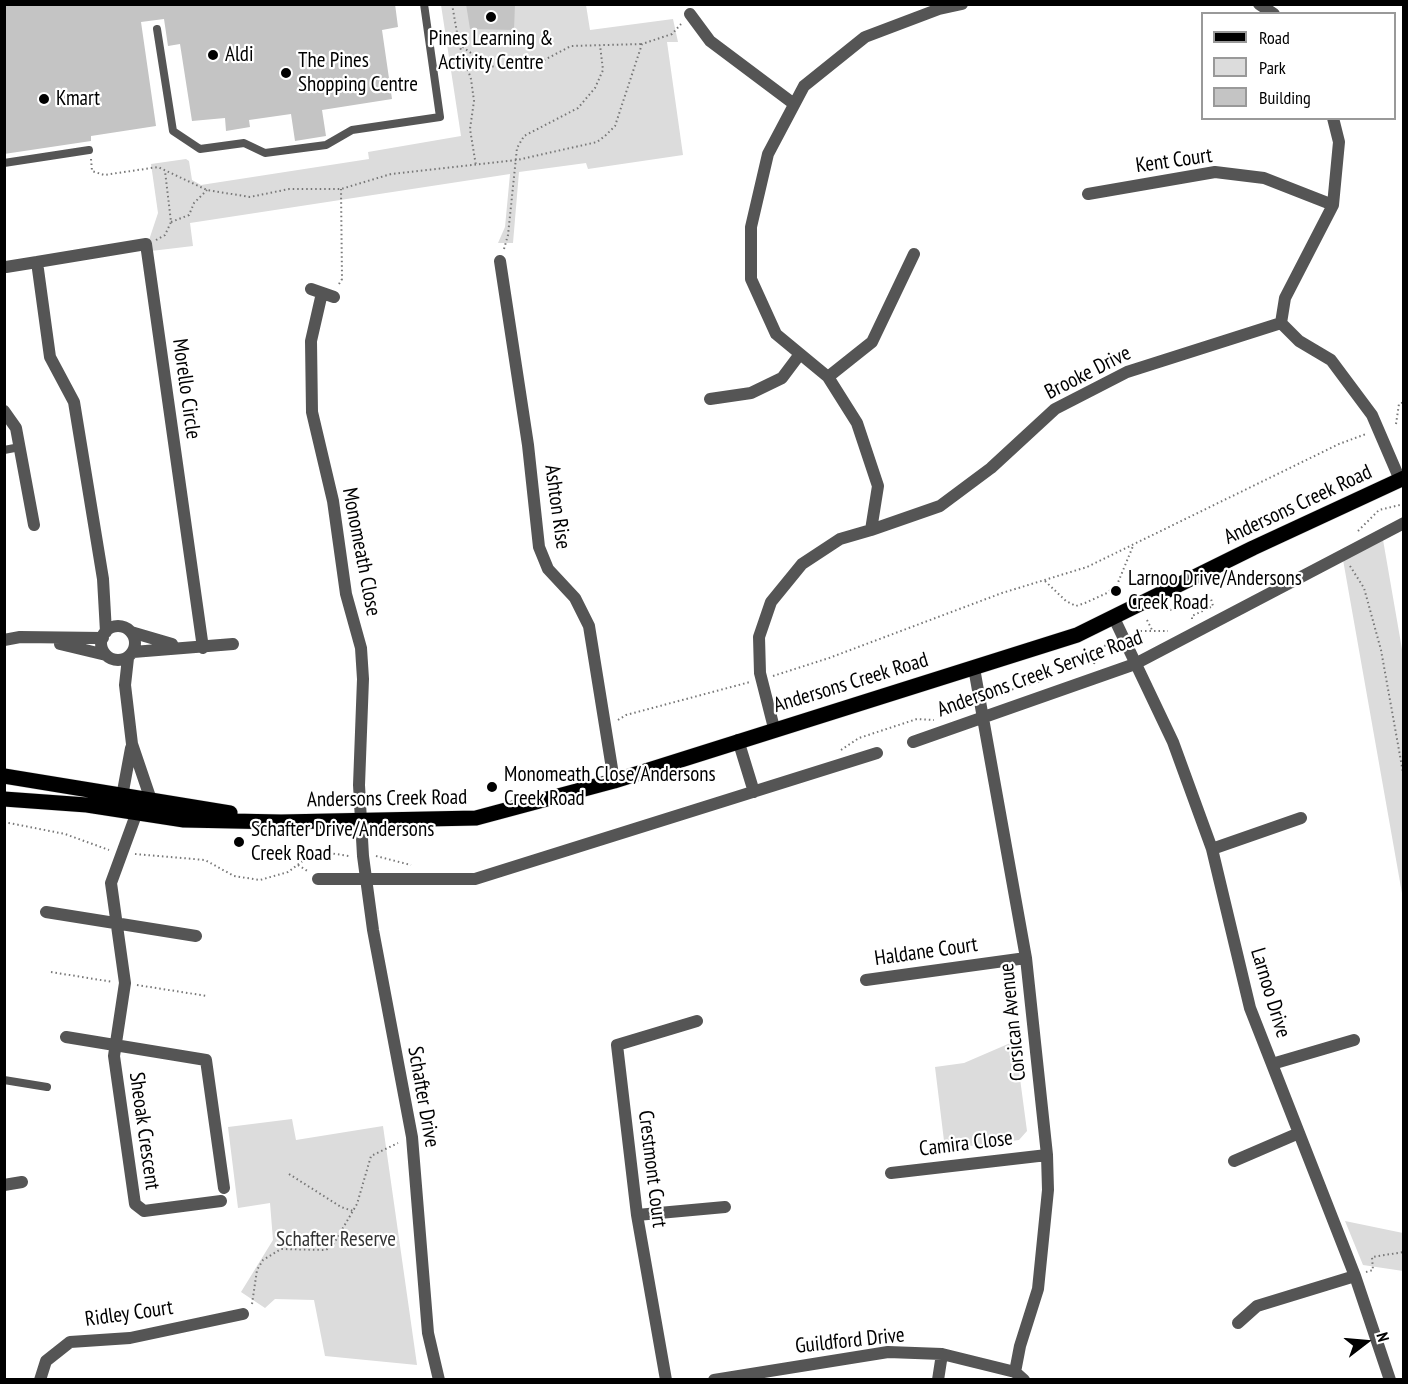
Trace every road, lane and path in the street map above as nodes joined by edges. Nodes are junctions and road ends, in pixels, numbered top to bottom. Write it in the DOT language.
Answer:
graph roads {
  1 [pos="424,4"];
  2 [pos="452,4"];
  3 [pos="962,4"];
  4 [pos="690,14"];
  5 [pos="157,29"];
  6 [pos="459,44"];
  7 [pos="642,44"];
  8 [pos="600,45"];
  9 [pos="794,104"];
  10 [pos="1334,120"];
  11 [pos="89,150"];
  12 [pos="517,160"];
  13 [pos="4,163"];
  14 [pos="476,166"];
  15 [pos="165,171"];
  16 [pos="341,189"];
  17 [pos="207,190"];
  18 [pos="1088,194"];
  19 [pos="1333,205"];
  20 [pos="171,222"];
  21 [pos="146,244"];
  22 [pos="914,254"];
  23 [pos="500,261"];
  24 [pos="37,262"];
  25 [pos="6,267"];
  26 [pos="325,294"];
  27 [pos="1281,322"];
  28 [pos="800,354"];
  29 [pos="828,377"];
  30 [pos="710,399"];
  31 [pos="1404,402"];
  32 [pos="4,411"];
  33 [pos="1396,424"];
  34 [pos="1378,429"];
  35 [pos="20,447"];
  36 [pos="4,450"];
  37 [pos="1402,479"];
  38 [pos="1404,523"];
  39 [pos="34,525"];
  40 [pos="871,530"];
  41 [pos="1133,546"];
  42 [pos="1342,554"];
  43 [pos="103,579"];
  44 [pos="1044,580"];
  45 [pos="1170,610"];
  46 [pos="1114,618"];
  47 [pos="1192,619"];
  48 [pos="1147,620"];
  49 [pos="127,630"];
  50 [pos="1153,632"];
  51 [pos="105,634"];
  52 [pos="42,637"];
  53 [pos="4,640"];
  54 [pos="233,644"];
  55 [pos="182,647"];
  56 [pos="203,648"];
  57 [pos="120,656"];
  58 [pos="1135,664"];
  59 [pos="974,668"];
  60 [pos="773,676"];
  61 [pos="751,681"];
  62 [pos="983,717"];
  63 [pos="613,723"];
  64 [pos="774,728"];
  65 [pos="738,740"];
  66 [pos="913,742"];
  67 [pos="132,744"];
  68 [pos="877,753"];
  69 [pos="4,776"];
  70 [pos="1404,777"];
  71 [pos="614,781"];
  72 [pos="754,792"];
  73 [pos="4,799"];
  74 [pos="121,802"];
  75 [pos="146,809"];
  76 [pos="1301,818"];
  77 [pos="360,821"];
  78 [pos="1212,849"];
  79 [pos="366,878"];
  80 [pos="318,879"];
  81 [pos="46,912"];
  82 [pos="117,924"];
  83 [pos="196,936"];
  84 [pos="1026,958"];
  85 [pos="866,980"];
  86 [pos="698,1021"];
  87 [pos="66,1037"];
  88 [pos="1354,1040"];
  89 [pos="116,1045"];
  90 [pos="1272,1064"];
  91 [pos="4,1080"];
  92 [pos="47,1087"];
  93 [pos="1299,1133"];
  94 [pos="412,1137"];
  95 [pos="1047,1155"];
  96 [pos="1234,1161"];
  97 [pos="891,1173"];
  98 [pos="289,1174"];
  99 [pos="22,1182"];
  100 [pos="4,1185"];
  101 [pos="224,1188"];
  102 [pos="221,1201"];
  103 [pos="725,1207"];
  104 [pos="353,1211"];
  105 [pos="637,1215"];
  106 [pos="1404,1252"];
  107 [pos="1355,1276"];
  108 [pos="243,1314"];
  109 [pos="1238,1323"];
  110 [pos="942,1354"];
  111 [pos="1019,1376"];
  112 [pos="40,1380"];
  113 [pos="439,1380"];
  114 [pos="666,1380"];
  115 [pos="714,1380"];
  116 [pos="938,1380"];
  117 [pos="1390,1380"];
  1 -- 5 [label="lane"];
  2 -- 6 [label="path"];
  3 -- 9 [label="street"];
  4 -- 7 [label="path"];
  4 -- 9 [label="street"];
  6 -- 8 [label="path"];
  6 -- 14 [label="path"];
  7 -- 8 [label="path"];
  7 -- 12 [label="path"];
  8 -- 12 [label="path"];
  9 -- 28 [label="street"];
  10 -- 19 [label="street"];
  11 -- 13 [label="lane"];
  11 -- 15 [label="path"];
  12 -- 14 [label="path"];
  12 -- 23 [label="path"];
  14 -- 16 [label="path"];
  15 -- 17 [label="path"];
  15 -- 20 [label="path"];
  16 -- 17 [label="path"];
  16 -- 26 [label="path"];
  17 -- 20 [label="path"];
  18 -- 19 [label="street, Kent Court"];
  19 -- 27 [label="street"];
  20 -- 21 [label="path"];
  21 -- 24 [label="street"];
  21 -- 56 [label="street, Morello Circle"];
  22 -- 29 [label="street"];
  23 -- 71 [label="street, Ashton Rise"];
  24 -- 25 [label="street"];
  24 -- 43 [label="street"];
  26 -- 77 [label="street, Monomeath Close"];
  27 -- 34 [label="street"];
  27 -- 40 [label="street, Brooke Drive"];
  28 -- 29 [label="street"];
  28 -- 30 [label="street"];
  29 -- 40 [label="street"];
  31 -- 33 [label="path"];
  32 -- 35 [label="street"];
  34 -- 37 [label="street"];
  34 -- 41 [label="path"];
  35 -- 36 [label="lane"];
  35 -- 39 [label="street"];
  37 -- 46 [label="main road, Andersons Creek Road"];
  38 -- 42 [label="street, Andersons Creek Service Road"];
  40 -- 64 [label="street, Brooke Drive"];
  41 -- 44 [label="path"];
  41 -- 44 [label="path"];
  42 -- 58 [label="street, Andersons Creek Service Road"];
  42 -- 70 [label="path"];
  43 -- 49 [label="street"];
  43 -- 51 [label="street"];
  44 -- 60 [label="path"];
  45 -- 47 [label="path"];
  46 -- 58 [label="street, Larnoo Drive"];
  46 -- 59 [label="main road, Andersons Creek Road"];
  48 -- 50 [label="path"];
  49 -- 51 [label="street"];
  49 -- 55 [label="street"];
  49 -- 57 [label="street"];
  51 -- 52 [label="street"];
  51 -- 57 [label="street"];
  52 -- 53 [label="street"];
  52 -- 57 [label="street"];
  54 -- 56 [label="street"];
  55 -- 56 [label="street"];
  55 -- 57 [label="street"];
  57 -- 67 [label="street"];
  58 -- 62 [label="street, Andersons Creek Service Road"];
  58 -- 78 [label="street, Larnoo Drive"];
  59 -- 62 [label="street, Corsican Avenue"];
  59 -- 64 [label="main road, Andersons Creek Road"];
  61 -- 63 [label="path"];
  62 -- 66 [label="street, Andersons Creek Service Road"];
  62 -- 84 [label="street, Corsican Avenue"];
  64 -- 65 [label="main road, Andersons Creek Road"];
  65 -- 71 [label="main road, Andersons Creek Road"];
  65 -- 72 [label="street"];
  67 -- 74 [label="street"];
  67 -- 75 [label="street"];
  68 -- 72 [label="street"];
  69 -- 74 [label="main road, Andersons Creek Road"];
  71 -- 77 [label="main road, Andersons Creek Road"];
  72 -- 79 [label="street"];
  73 -- 74 [label="main road, Andersons Creek Road"];
  74 -- 75 [label="main road, Andersons Creek Road"];
  75 -- 77 [label="main road, Andersons Creek Road"];
  75 -- 82 [label="street, Sheoak Crescent"];
  76 -- 78 [label="street"];
  77 -- 79 [label="street, Schafter Drive"];
  78 -- 90 [label="street, Larnoo Drive"];
  79 -- 80 [label="street"];
  79 -- 94 [label="street, Schafter Drive"];
  81 -- 82 [label="street"];
  82 -- 83 [label="street"];
  82 -- 89 [label="street, Sheoak Crescent"];
  84 -- 85 [label="street, Haldane Court"];
  84 -- 95 [label="street, Corsican Avenue"];
  86 -- 105 [label="street, Crestmont Court"];
  87 -- 89 [label="street, Sheoak Crescent"];
  88 -- 90 [label="street"];
  89 -- 101 [label="street, Sheoak Crescent"];
  89 -- 102 [label="street, Sheoak Crescent"];
  90 -- 93 [label="street, Larnoo Drive"];
  91 -- 92 [label="lane"];
  93 -- 96 [label="street"];
  93 -- 107 [label="street, Larnoo Drive"];
  94 -- 104 [label="path"];
  94 -- 113 [label="street, Schafter Drive"];
  95 -- 97 [label="street, Camira Close"];
  95 -- 111 [label="street, Corsican Avenue"];
  98 -- 104 [label="path"];
  99 -- 100 [label="street"];
  103 -- 105 [label="street"];
  104 -- 108 [label="path"];
  105 -- 114 [label="street, Crestmont Court"];
  106 -- 107 [label="path"];
  107 -- 109 [label="street"];
  107 -- 117 [label="street, Larnoo Drive"];
  108 -- 112 [label="street, Ridley Court"];
  110 -- 111 [label="street, Guildford Drive"];
  110 -- 115 [label="street, Guildford Drive"];
  110 -- 116 [label="street"];
}
